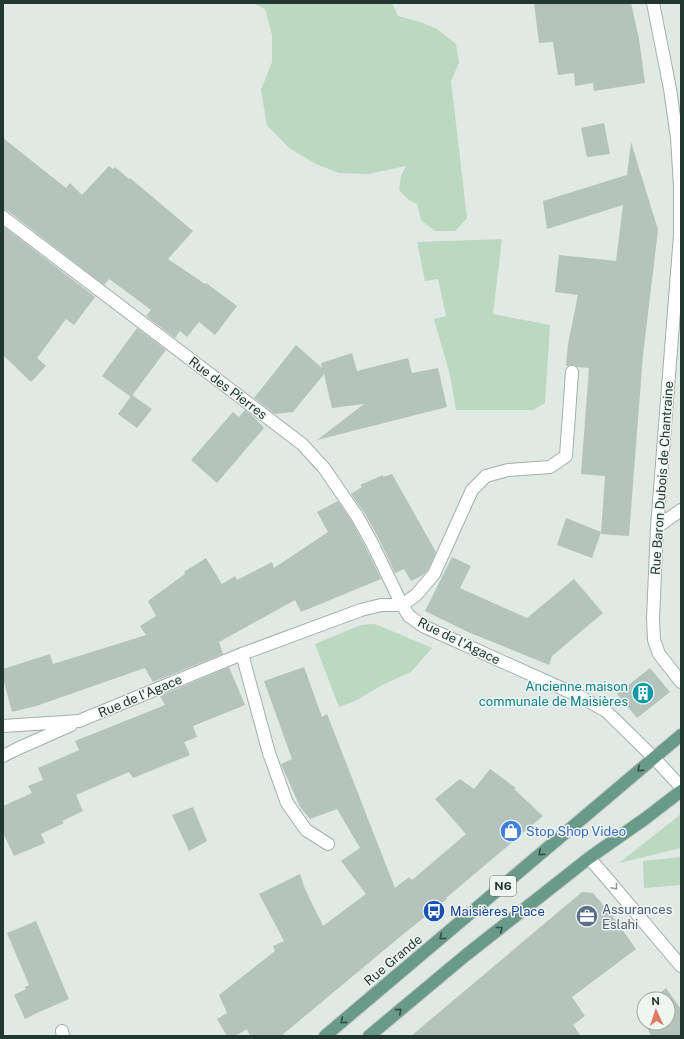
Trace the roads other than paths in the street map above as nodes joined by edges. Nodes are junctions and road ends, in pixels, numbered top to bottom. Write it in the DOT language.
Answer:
graph roads {
  1 [pos="653,3"];
  2 [pos="3,217"];
  3 [pos="572,372"];
  4 [pos="681,510"];
  5 [pos="657,527"];
  6 [pos="402,605"];
  7 [pos="242,654"];
  8 [pos="681,682"];
  9 [pos="80,722"];
  10 [pos="3,726"];
  11 [pos="681,735"];
  12 [pos="3,756"];
  13 [pos="654,758"];
  14 [pos="681,787"];
  15 [pos="681,791"];
  16 [pos="328,844"];
  17 [pos="589,858"];
  18 [pos="681,966"];
  19 [pos="325,1036"];
  20 [pos="369,1036"];
  1 -- 5 [label="street, Rue Baron Dubois de Chantraine"];
  2 -- 6 [label="street, Rue des Pierres"];
  3 -- 6 [label="street"];
  4 -- 5 [label="street"];
  5 -- 8 [label="street, Rue Baron Dubois de Chantraine"];
  6 -- 7 [label="street, Rue de l'Agace"];
  6 -- 13 [label="street, Rue de l'Agace"];
  7 -- 9 [label="street, Rue de l'Agace"];
  7 -- 16 [label="street"];
  9 -- 10 [label="street, Rue de l'Agace"];
  9 -- 12 [label="street, Rue de l'Agace"];
  11 -- 13 [label="main road, Rue Grande / N6"];
  13 -- 14 [label="street, Rue de l'Agace"];
  13 -- 19 [label="main road, Rue Grande / N6, one-way"];
  15 -- 17 [label="main road, N6"];
  17 -- 18 [label="street, one-way"];
  20 -- 17 [label="main road, N6, one-way"];
}
